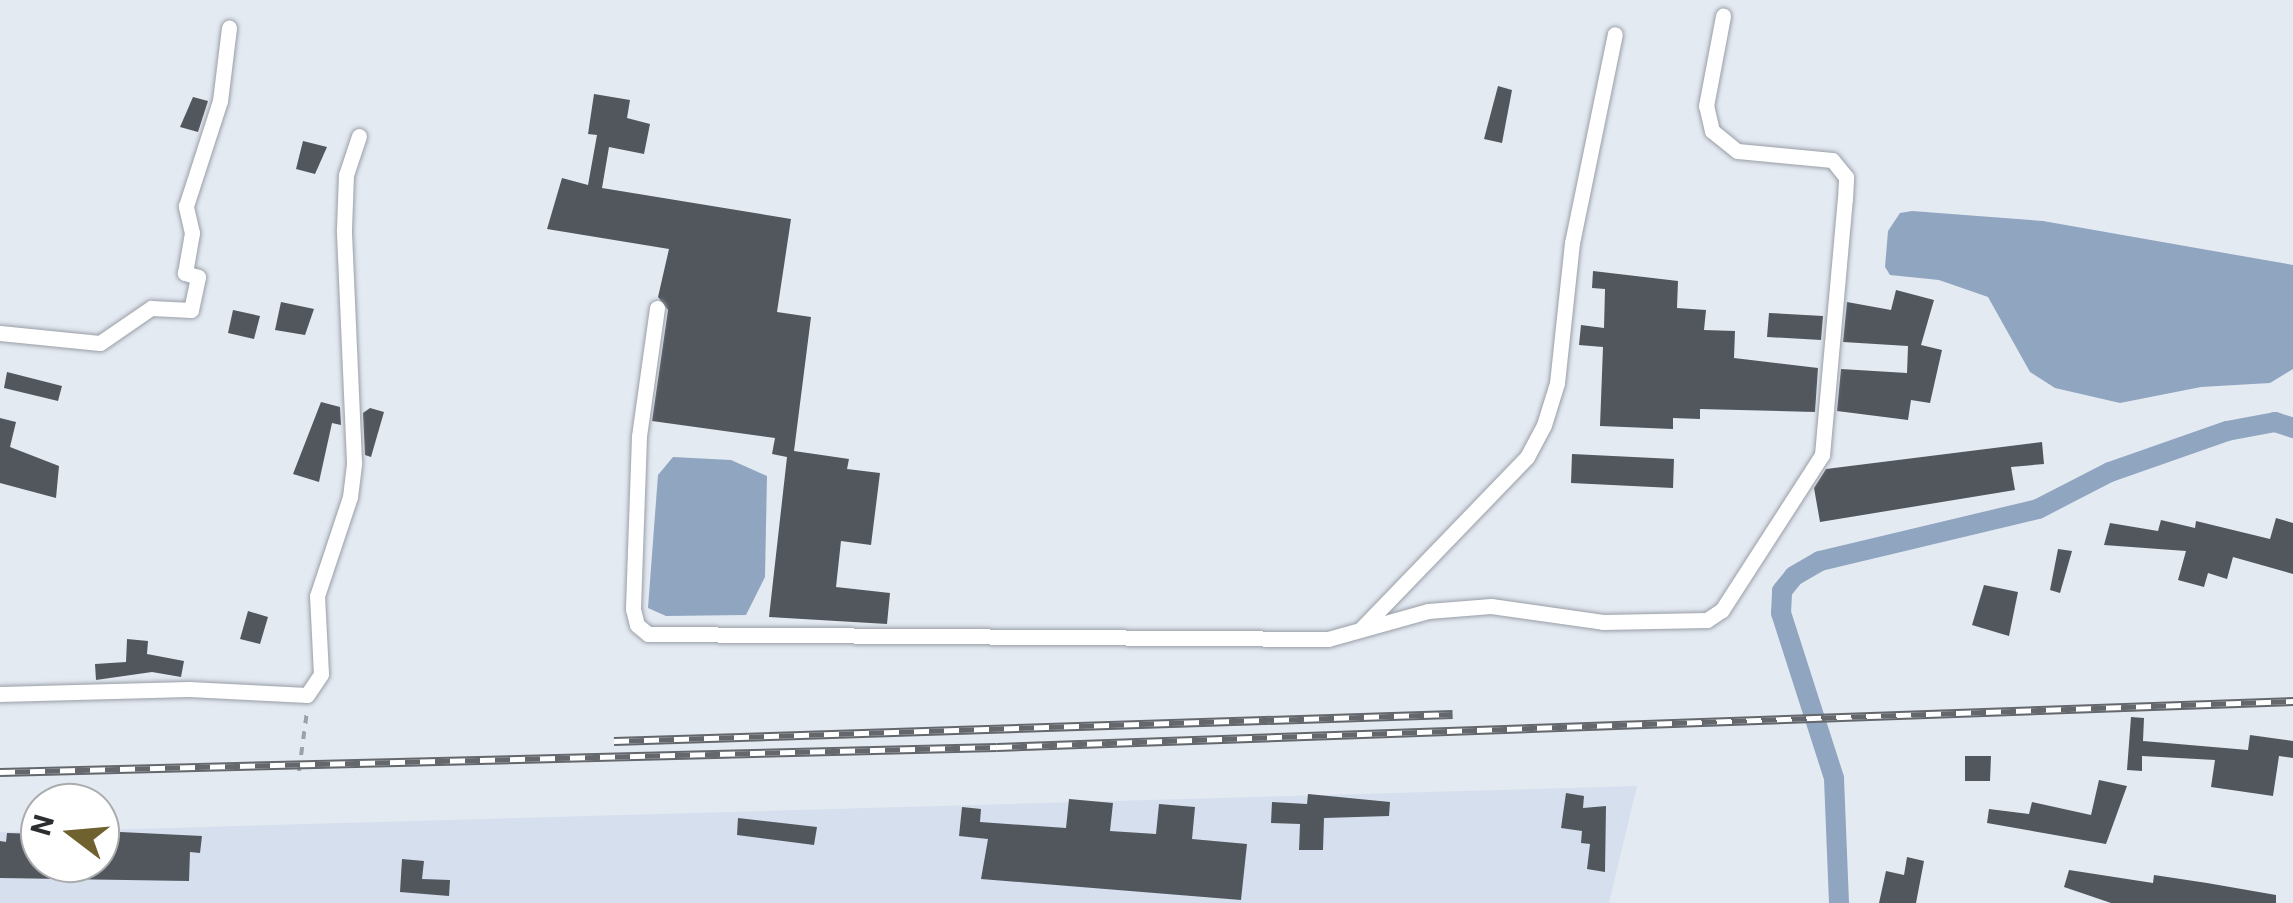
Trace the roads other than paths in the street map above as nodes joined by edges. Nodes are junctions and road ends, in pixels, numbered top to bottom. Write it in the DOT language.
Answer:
graph roads {
  1 [pos="1724,16"];
  2 [pos="228,28"];
  3 [pos="1615,34"];
  4 [pos="359,136"];
  5 [pos="657,308"];
  6 [pos="0,333"];
  7 [pos="1355,635"];
  8 [pos="0,694"];
  1 -- 7 [label="street"];
  2 -- 6 [label="street"];
  3 -- 7 [label="street"];
  4 -- 8 [label="street"];
  5 -- 7 [label="street"];
}
